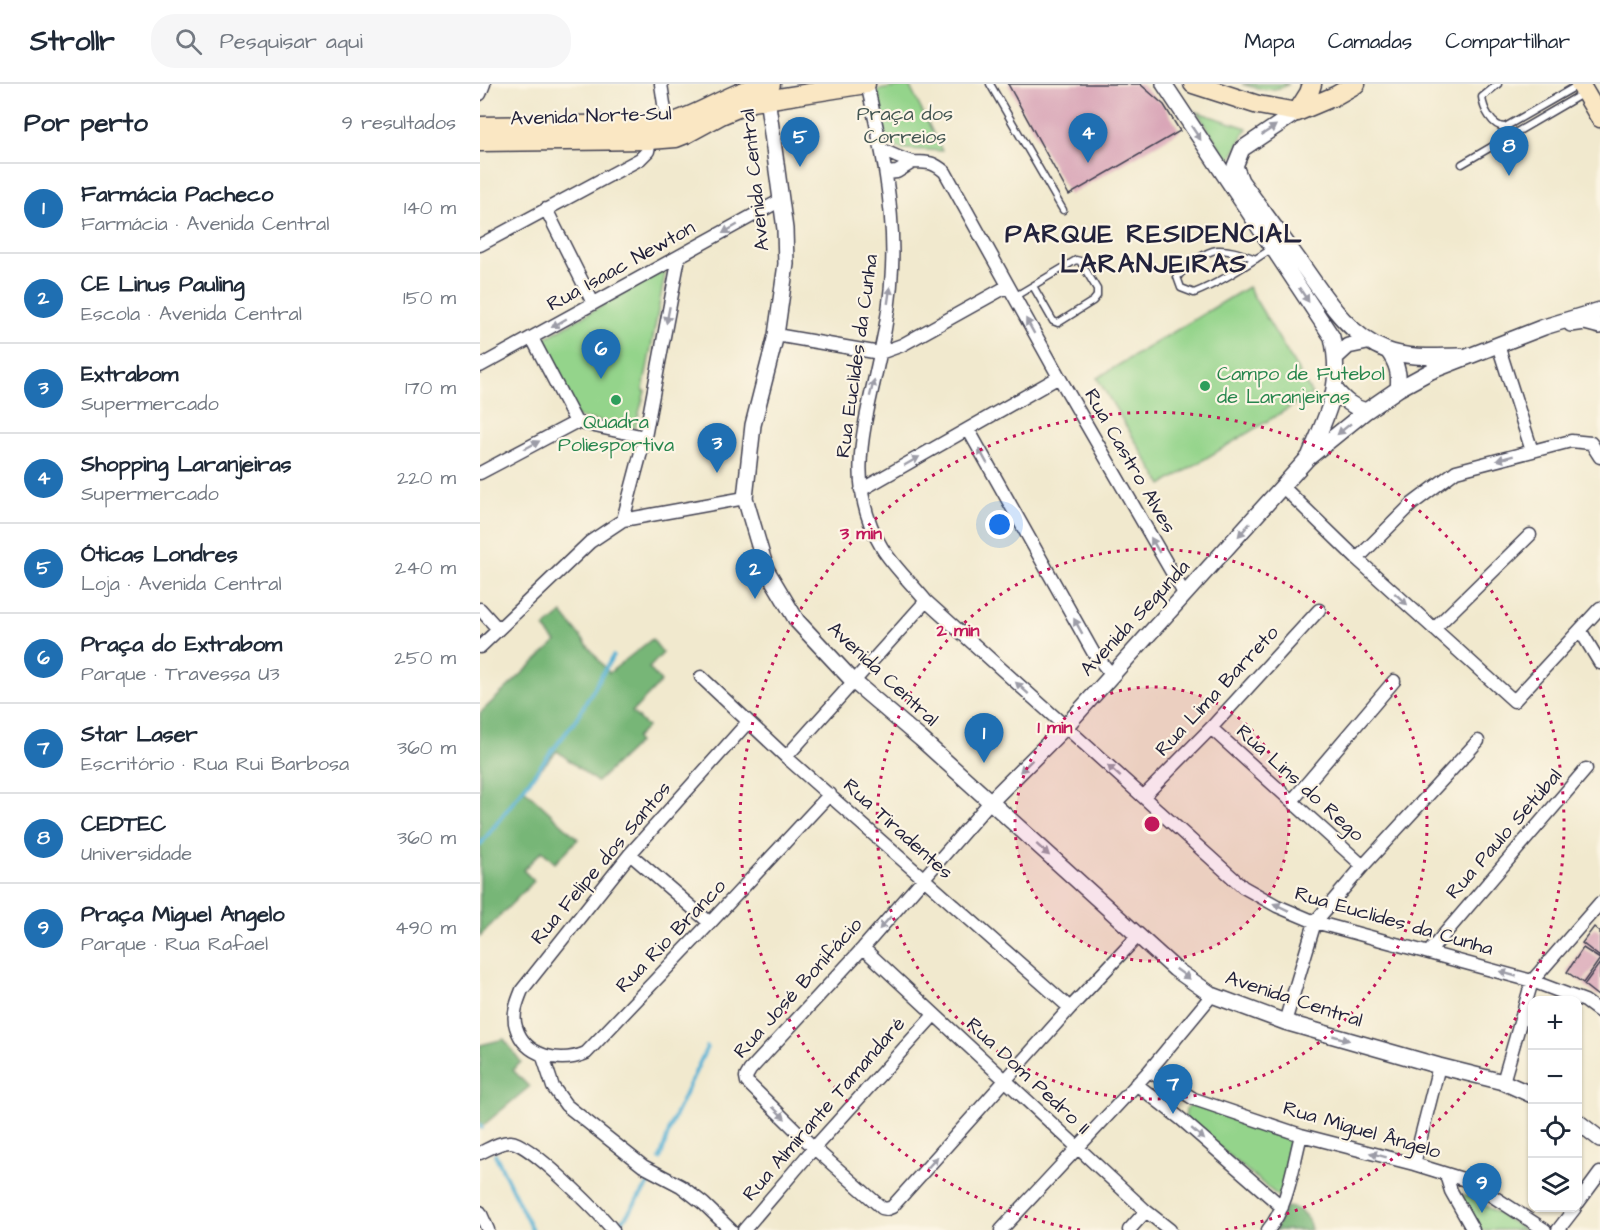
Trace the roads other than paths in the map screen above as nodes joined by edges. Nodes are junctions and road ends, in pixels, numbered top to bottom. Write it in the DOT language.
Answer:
graph roads {
  1 [pos="484,84"];
  2 [pos="661,84"];
  3 [pos="867,84"];
  4 [pos="990,84"];
  5 [pos="1164,84"];
  6 [pos="1193,84"];
  7 [pos="1312,84"];
  8 [pos="1356,84"];
  9 [pos="1498,84"];
  10 [pos="1581,87"];
  11 [pos="767,88"];
  12 [pos="480,94"];
  13 [pos="1297,112"];
  14 [pos="1600,118"];
  15 [pos="667,124"];
  16 [pos="480,126"];
  17 [pos="650,140"];
  18 [pos="480,142"];
  19 [pos="882,150"];
  20 [pos="913,162"];
  21 [pos="1462,164"];
  22 [pos="886,173"];
  23 [pos="781,200"];
  24 [pos="546,209"];
  25 [pos="1063,210"];
  26 [pos="480,245"];
  27 [pos="1273,248"];
  28 [pos="680,257"];
  29 [pos="1256,259"];
  30 [pos="1033,286"];
  31 [pos="1011,292"];
  32 [pos="593,303"];
  33 [pos="1600,310"];
  34 [pos="1600,326"];
  35 [pos="1544,327"];
  36 [pos="776,335"];
  37 [pos="532,338"];
  38 [pos="1367,342"];
  39 [pos="1498,345"];
  40 [pos="1388,351"];
  41 [pos="880,353"];
  42 [pos="1336,357"];
  43 [pos="1466,357"];
  44 [pos="480,366"];
  45 [pos="1059,377"];
  46 [pos="1335,389"];
  47 [pos="1398,389"];
  48 [pos="1366,411"];
  49 [pos="576,422"];
  50 [pos="968,429"];
  51 [pos="645,437"];
  52 [pos="1532,451"];
  53 [pos="1600,457"];
  54 [pos="1308,458"];
  55 [pos="480,473"];
  56 [pos="1283,487"];
  57 [pos="861,490"];
  58 [pos="745,498"];
  59 [pos="623,520"];
  60 [pos="1530,535"];
  61 [pos="1357,559"];
  62 [pos="1185,595"];
  63 [pos="926,601"];
  64 [pos="1600,608"];
  65 [pos="480,609"];
  66 [pos="1319,610"];
  67 [pos="498,629"];
  68 [pos="1434,629"];
  69 [pos="1580,630"];
  70 [pos="480,647"];
  71 [pos="1600,663"];
  72 [pos="1111,674"];
  73 [pos="701,677"];
  74 [pos="853,681"];
  75 [pos="1394,681"];
  76 [pos="748,722"];
  77 [pos="1065,727"];
  78 [pos="1211,728"];
  79 [pos="1478,741"];
  80 [pos="786,757"];
  81 [pos="1586,770"];
  82 [pos="830,794"];
  83 [pos="1143,797"];
  84 [pos="1292,801"];
  85 [pos="990,802"];
  86 [pos="630,854"];
  87 [pos="1363,866"];
  88 [pos="924,879"];
  89 [pos="1600,903"];
  90 [pos="1315,922"];
  91 [pos="710,923"];
  92 [pos="1138,936"];
  93 [pos="863,948"];
  94 [pos="1429,952"];
  95 [pos="1532,981"];
  96 [pos="1212,995"];
  97 [pos="1070,1008"];
  98 [pos="1600,1012"];
  99 [pos="934,1015"];
  100 [pos="1285,1022"];
  101 [pos="543,1057"];
  102 [pos="1439,1066"];
  103 [pos="1149,1071"];
  104 [pos="1006,1080"];
  105 [pos="1503,1082"];
  106 [pos="1136,1084"];
  107 [pos="1528,1093"];
  108 [pos="1194,1099"];
  109 [pos="1181,1119"];
  110 [pos="1582,1125"];
  111 [pos="1301,1135"];
  112 [pos="1600,1139"];
  113 [pos="1077,1147"];
  114 [pos="814,1148"];
  115 [pos="480,1153"];
  116 [pos="1414,1164"];
  117 [pos="1600,1173"];
  118 [pos="1446,1175"];
  119 [pos="1582,1198"];
  120 [pos="1282,1207"];
  121 [pos="1146,1210"];
  122 [pos="480,1212"];
  123 [pos="1572,1212"];
  124 [pos="488,1230"];
  125 [pos="613,1230"];
  126 [pos="730,1230"];
  127 [pos="744,1230"];
  128 [pos="1001,1230"];
  129 [pos="1129,1230"];
  130 [pos="1170,1230"];
  131 [pos="1268,1230"];
  132 [pos="1473,1230"];
  133 [pos="1545,1230"];
  134 [pos="1558,1230"];
  1 -- 12 [label="street"];
  2 -- 15 [label="street"];
  3 -- 11 [label="main road"];
  3 -- 19 [label="street, Rua Euclides da Cunha"];
  4 -- 25 [label="lane"];
  5 -- 27 [label="street, one-way"];
  6 -- 13 [label="main road"];
  7 -- 13 [label="main road"];
  8 -- 13 [label="main road"];
  9 -- 10 [label="lane"];
  10 -- 14 [label="main road"];
  10 -- 21 [label="lane"];
  11 -- 15 [label="main road, Avenida Norte-Sul"];
  11 -- 17 [label="main road, Avenida Norte-Sul"];
  11 -- 23 [label="street, Avenida Central"];
  38 -- 13 [label="street, one-way"];
  15 -- 16 [label="main road, Avenida Norte-Sul"];
  17 -- 18 [label="main road, Avenida Norte-Sul"];
  17 -- 24 [label="street"];
  19 -- 20 [label="street, Rua Castro Alves"];
  19 -- 22 [label="street, Rua Euclides da Cunha"];
  20 -- 22 [label="street"];
  20 -- 31 [label="street, Rua Castro Alves"];
  41 -- 22 [label="street, Rua Euclides da Cunha, one-way"];
  23 -- 28 [label="street, Rua Isaac Newton, one-way"];
  23 -- 36 [label="street, Avenida Central"];
  24 -- 26 [label="street"];
  24 -- 32 [label="street"];
  27 -- 29 [label="lane"];
  27 -- 42 [label="street, one-way"];
  28 -- 32 [label="street, Rua Isaac Newton"];
  28 -- 51 [label="street, one-way"];
  29 -- 29 [label="lane"];
  30 -- 30 [label="lane"];
  30 -- 31 [label="lane"];
  31 -- 41 [label="street"];
  45 -- 31 [label="street, Rua Castro Alves, one-way"];
  32 -- 37 [label="street, Rua Isaac Newton, one-way"];
  33 -- 35 [label="street"];
  34 -- 35 [label="street"];
  35 -- 39 [label="street"];
  36 -- 41 [label="street"];
  36 -- 58 [label="street, Avenida Central"];
  37 -- 44 [label="street, Rua Isaac Newton"];
  37 -- 49 [label="street"];
  38 -- 40 [label="street"];
  38 -- 42 [label="street"];
  39 -- 43 [label="street"];
  39 -- 52 [label="street"];
  40 -- 43 [label="street"];
  40 -- 47 [label="street"];
  57 -- 41 [label="street, Rua Euclides da Cunha, one-way"];
  42 -- 46 [label="street"];
  43 -- 47 [label="street"];
  45 -- 50 [label="street"];
  62 -- 45 [label="street, Rua Castro Alves, one-way"];
  46 -- 48 [label="street"];
  46 -- 54 [label="street"];
  47 -- 48 [label="street"];
  48 -- 54 [label="street, one-way"];
  49 -- 51 [label="street"];
  55 -- 49 [label="street, one-way"];
  57 -- 50 [label="street, one-way"];
  72 -- 50 [label="street, one-way"];
  51 -- 59 [label="street"];
  52 -- 53 [label="street"];
  52 -- 61 [label="street, one-way"];
  54 -- 56 [label="street, Avenida Segunda"];
  56 -- 61 [label="street"];
  56 -- 62 [label="street, Avenida Segunda, one-way"];
  57 -- 63 [label="street, Rua Euclides da Cunha"];
  58 -- 59 [label="street"];
  58 -- 74 [label="street, Avenida Central"];
  59 -- 67 [label="street"];
  60 -- 68 [label="street"];
  61 -- 68 [label="street, one-way"];
  62 -- 72 [label="street, Avenida Segunda"];
  63 -- 74 [label="street"];
  77 -- 63 [label="street, Rua Euclides da Cunha, one-way"];
  64 -- 69 [label="street"];
  65 -- 67 [label="street"];
  66 -- 78 [label="street, Rua Lima Barreto"];
  67 -- 70 [label="street"];
  68 -- 69 [label="street"];
  69 -- 71 [label="street"];
  72 -- 77 [label="street, Avenida Segunda"];
  73 -- 76 [label="street, Rua Tiradentes"];
  74 -- 80 [label="street"];
  74 -- 85 [label="street, Avenida Central"];
  75 -- 84 [label="street"];
  76 -- 80 [label="street, Rua Tiradentes"];
  76 -- 86 [label="street, Rua Felipe dos Santos"];
  83 -- 77 [label="street, Rua Euclides da Cunha, one-way"];
  77 -- 85 [label="street, Avenida Segunda, one-way"];
  78 -- 83 [label="street, Rua Lima Barreto"];
  78 -- 84 [label="street, Rua Lins do Rego"];
  79 -- 87 [label="street"];
  80 -- 82 [label="street, Rua Tiradentes"];
  81 -- 94 [label="street, Rua Paulo Setúbal"];
  82 -- 88 [label="street, Rua Tiradentes"];
  82 -- 91 [label="street, Rua Rio Branco"];
  90 -- 83 [label="street, Rua Euclides da Cunha, one-way"];
  84 -- 87 [label="street, Rua Lins do Rego"];
  85 -- 88 [label="street, Rua José Bonifácio"];
  85 -- 92 [label="street, Avenida Central, one-way"];
  86 -- 91 [label="street"];
  86 -- 101 [label="street, Rua Felipe dos Santos"];
  87 -- 90 [label="street"];
  88 -- 93 [label="street, Rua José Bonifácio, one-way"];
  88 -- 97 [label="street, Rua Tiradentes"];
  89 -- 95 [label="street"];
  90 -- 94 [label="street, Rua Euclides da Cunha"];
  90 -- 100 [label="street"];
  91 -- 101 [label="street, Rua Rio Branco"];
  92 -- 96 [label="street, Avenida Central, one-way"];
  92 -- 97 [label="street"];
  93 -- 99 [label="street, Rua Dom Pedro II"];
  93 -- 114 [label="street, Rua José Bonifácio, one-way"];
  95 -- 94 [label="street, Rua Euclides da Cunha, one-way"];
  95 -- 98 [label="street, Rua Euclides da Cunha"];
  95 -- 105 [label="street"];
  96 -- 100 [label="street, Avenida Central"];
  96 -- 103 [label="street"];
  97 -- 104 [label="street"];
  99 -- 104 [label="street, Rua Dom Pedro II"];
  99 -- 114 [label="street, Rua Almirante Tamandaré"];
  100 -- 102 [label="street, Avenida Central, one-way"];
  101 -- 126 [label="street"];
  102 -- 105 [label="street, Avenida Central"];
  102 -- 116 [label="street"];
  103 -- 106 [label="street"];
  103 -- 108 [label="street, Rua Miguel Ângelo"];
  104 -- 113 [label="street, Rua Dom Pedro II"];
  114 -- 104 [label="street, Rua José Bonifácio, one-way"];
  105 -- 107 [label="street, Avenida Central"];
  106 -- 109 [label="street"];
  106 -- 113 [label="street"];
  108 -- 109 [label="street"];
  108 -- 111 [label="street, Rua Miguel Ângelo"];
  109 -- 120 [label="street, one-way"];
  110 -- 112 [label="street"];
  116 -- 111 [label="street, Rua Miguel Ângelo, one-way"];
  111 -- 120 [label="street"];
  113 -- 121 [label="street, Rua Dom Pedro II"];
  113 -- 128 [label="street"];
  114 -- 127 [label="street, Rua Almirante Tamandaré"];
  115 -- 125 [label="street"];
  116 -- 118 [label="street, Rua Miguel Ângelo"];
  117 -- 119 [label="street"];
  118 -- 132 [label="street"];
  118 -- 133 [label="street, Rua Miguel Ângelo"];
  120 -- 131 [label="street"];
  121 -- 129 [label="street"];
  121 -- 130 [label="street, Rua Dom Pedro II"];
  122 -- 124 [label="street"];
  123 -- 134 [label="street"];
}
